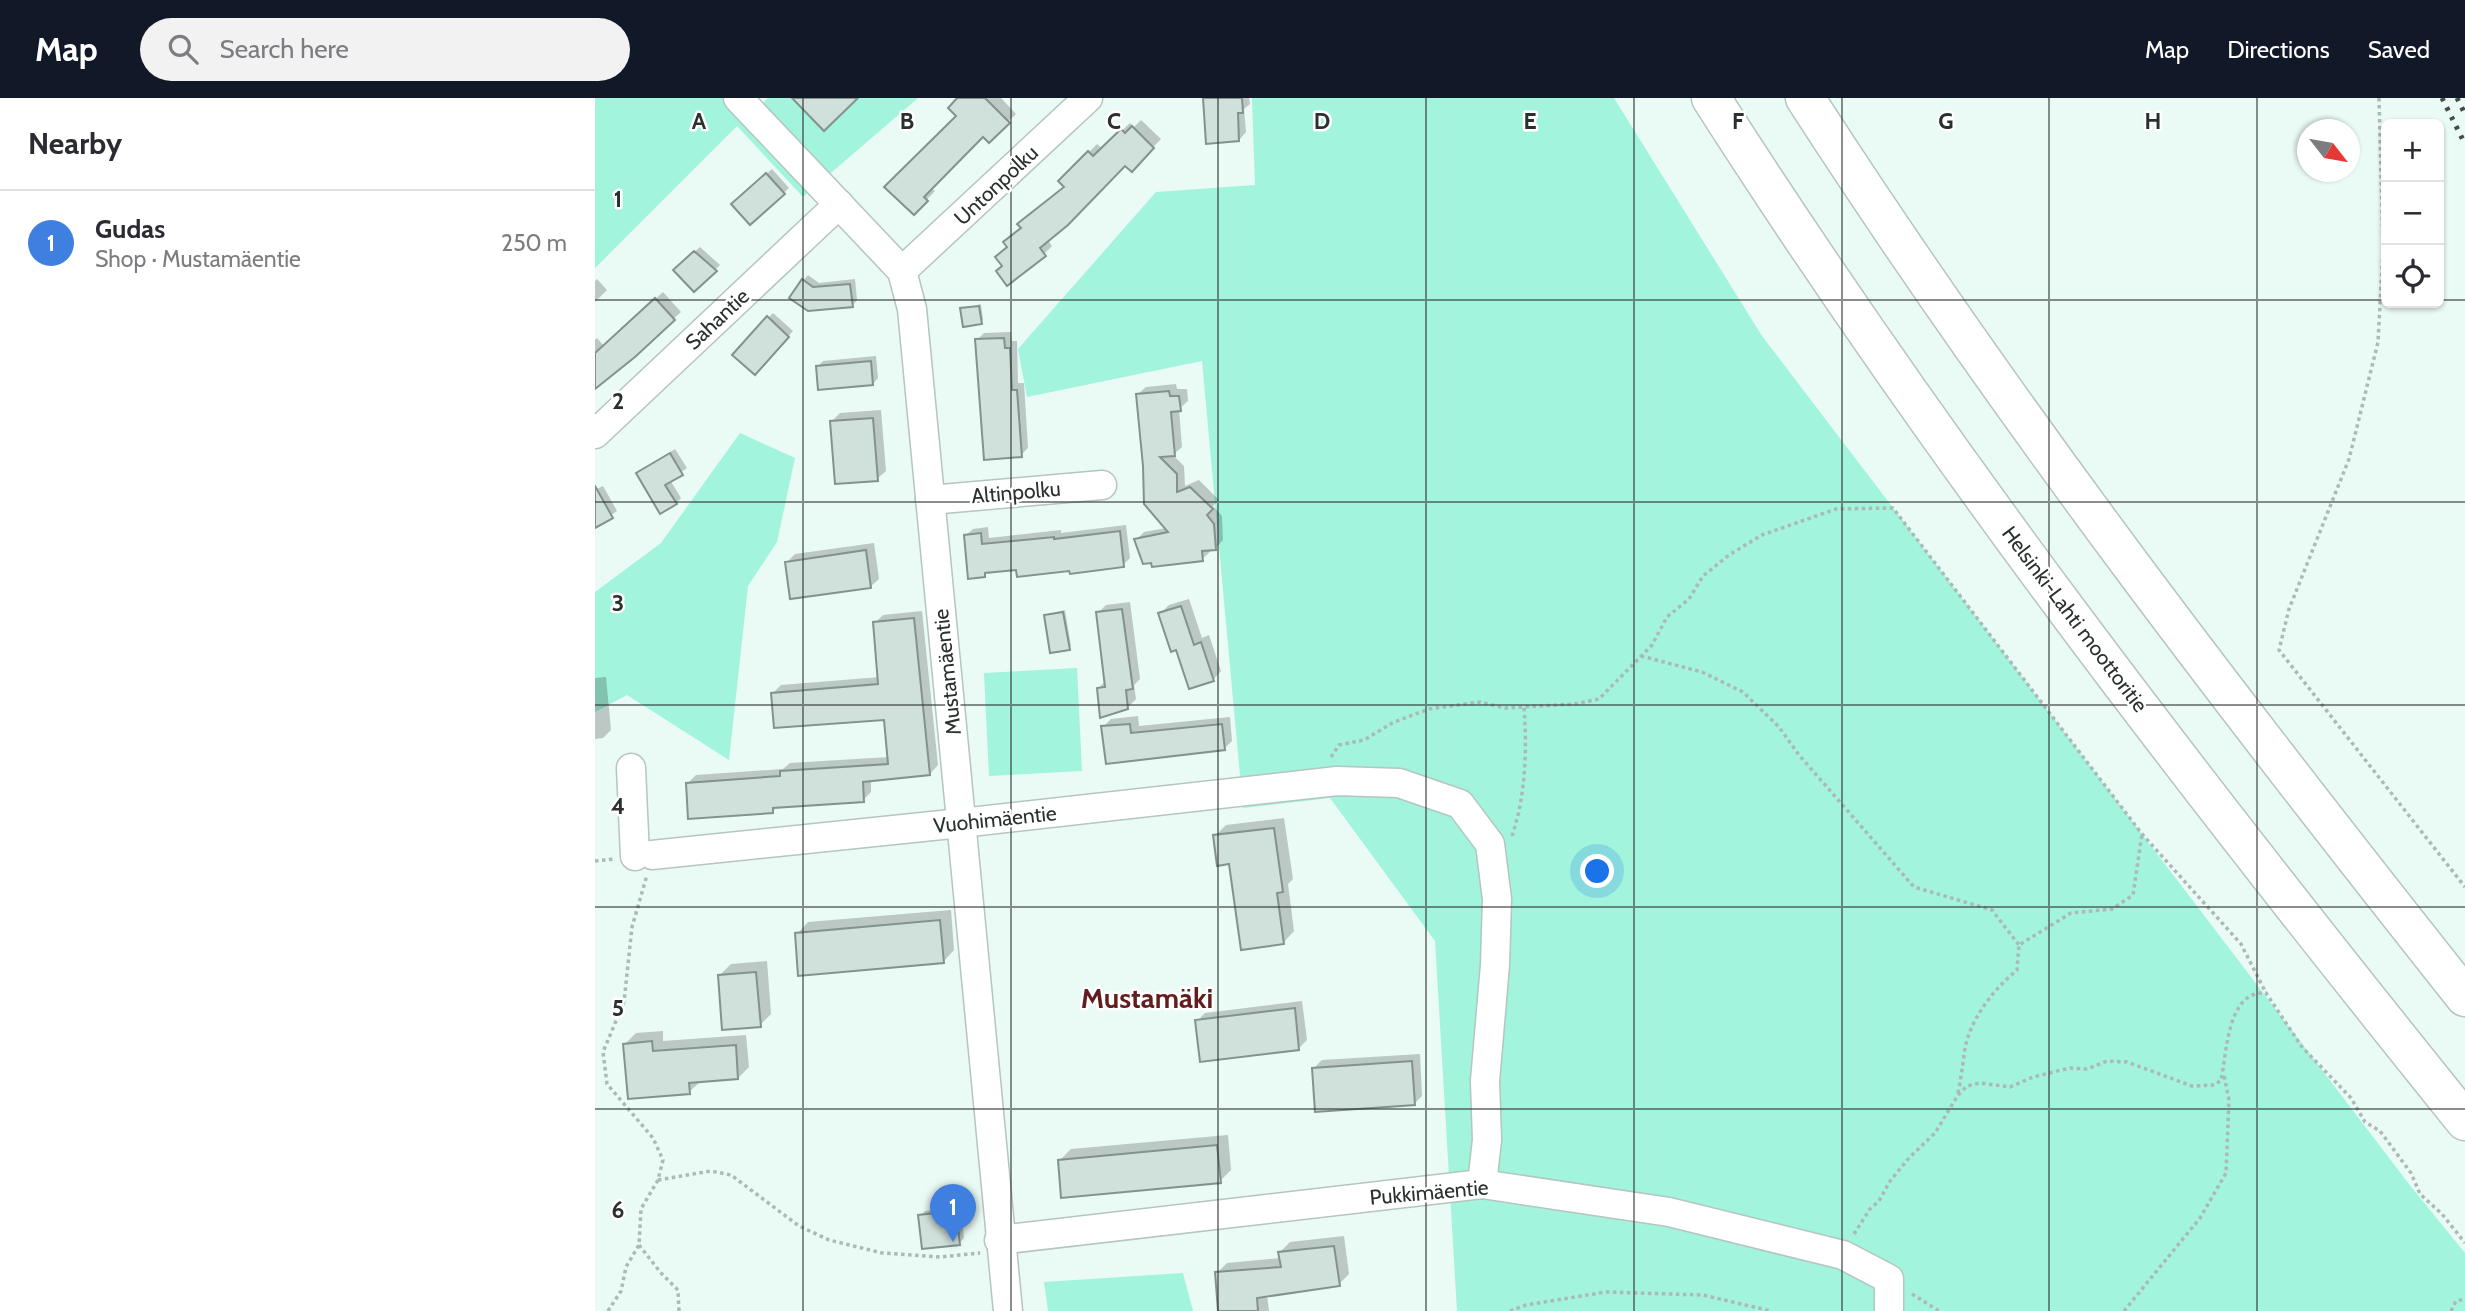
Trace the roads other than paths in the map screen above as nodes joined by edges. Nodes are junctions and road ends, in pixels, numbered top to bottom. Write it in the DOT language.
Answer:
graph roads {
  1 [pos="738,98"];
  2 [pos="1089,98"];
  3 [pos="1711,98"];
  4 [pos="1805,98"];
  5 [pos="1821,114"];
  6 [pos="839,204"];
  7 [pos="902,271"];
  8 [pos="595,434"];
  9 [pos="1102,485"];
  10 [pos="930,500"];
  11 [pos="631,768"];
  12 [pos="961,823"];
  13 [pos="2465,997"];
  14 [pos="2465,1121"];
  15 [pos="1482,1184"];
  16 [pos="993,1247"];
  17 [pos="1007,1311"];
  18 [pos="1889,1311"];
  1 -- 6 [label="street, Mustamäentie"];
  2 -- 7 [label="street, Untonpolku"];
  3 -- 14 [label="highway, Helsinki-Lahti moottoritie"];
  4 -- 5 [label="highway"];
  5 -- 13 [label="highway"];
  6 -- 7 [label="street, Mustamäentie"];
  6 -- 8 [label="street, Sahantie"];
  7 -- 10 [label="street, Mustamäentie"];
  9 -- 10 [label="street, Altinpolku"];
  10 -- 12 [label="street, Mustamäentie"];
  11 -- 12 [label="street, Vuohimäentie"];
  12 -- 15 [label="street, Vuohimäentie"];
  12 -- 16 [label="street, Mustamäentie"];
  15 -- 16 [label="street, Pukkimäentie"];
  15 -- 18 [label="street, Pukkimäentie"];
  16 -- 17 [label="street, Mustamäentie"];
}
